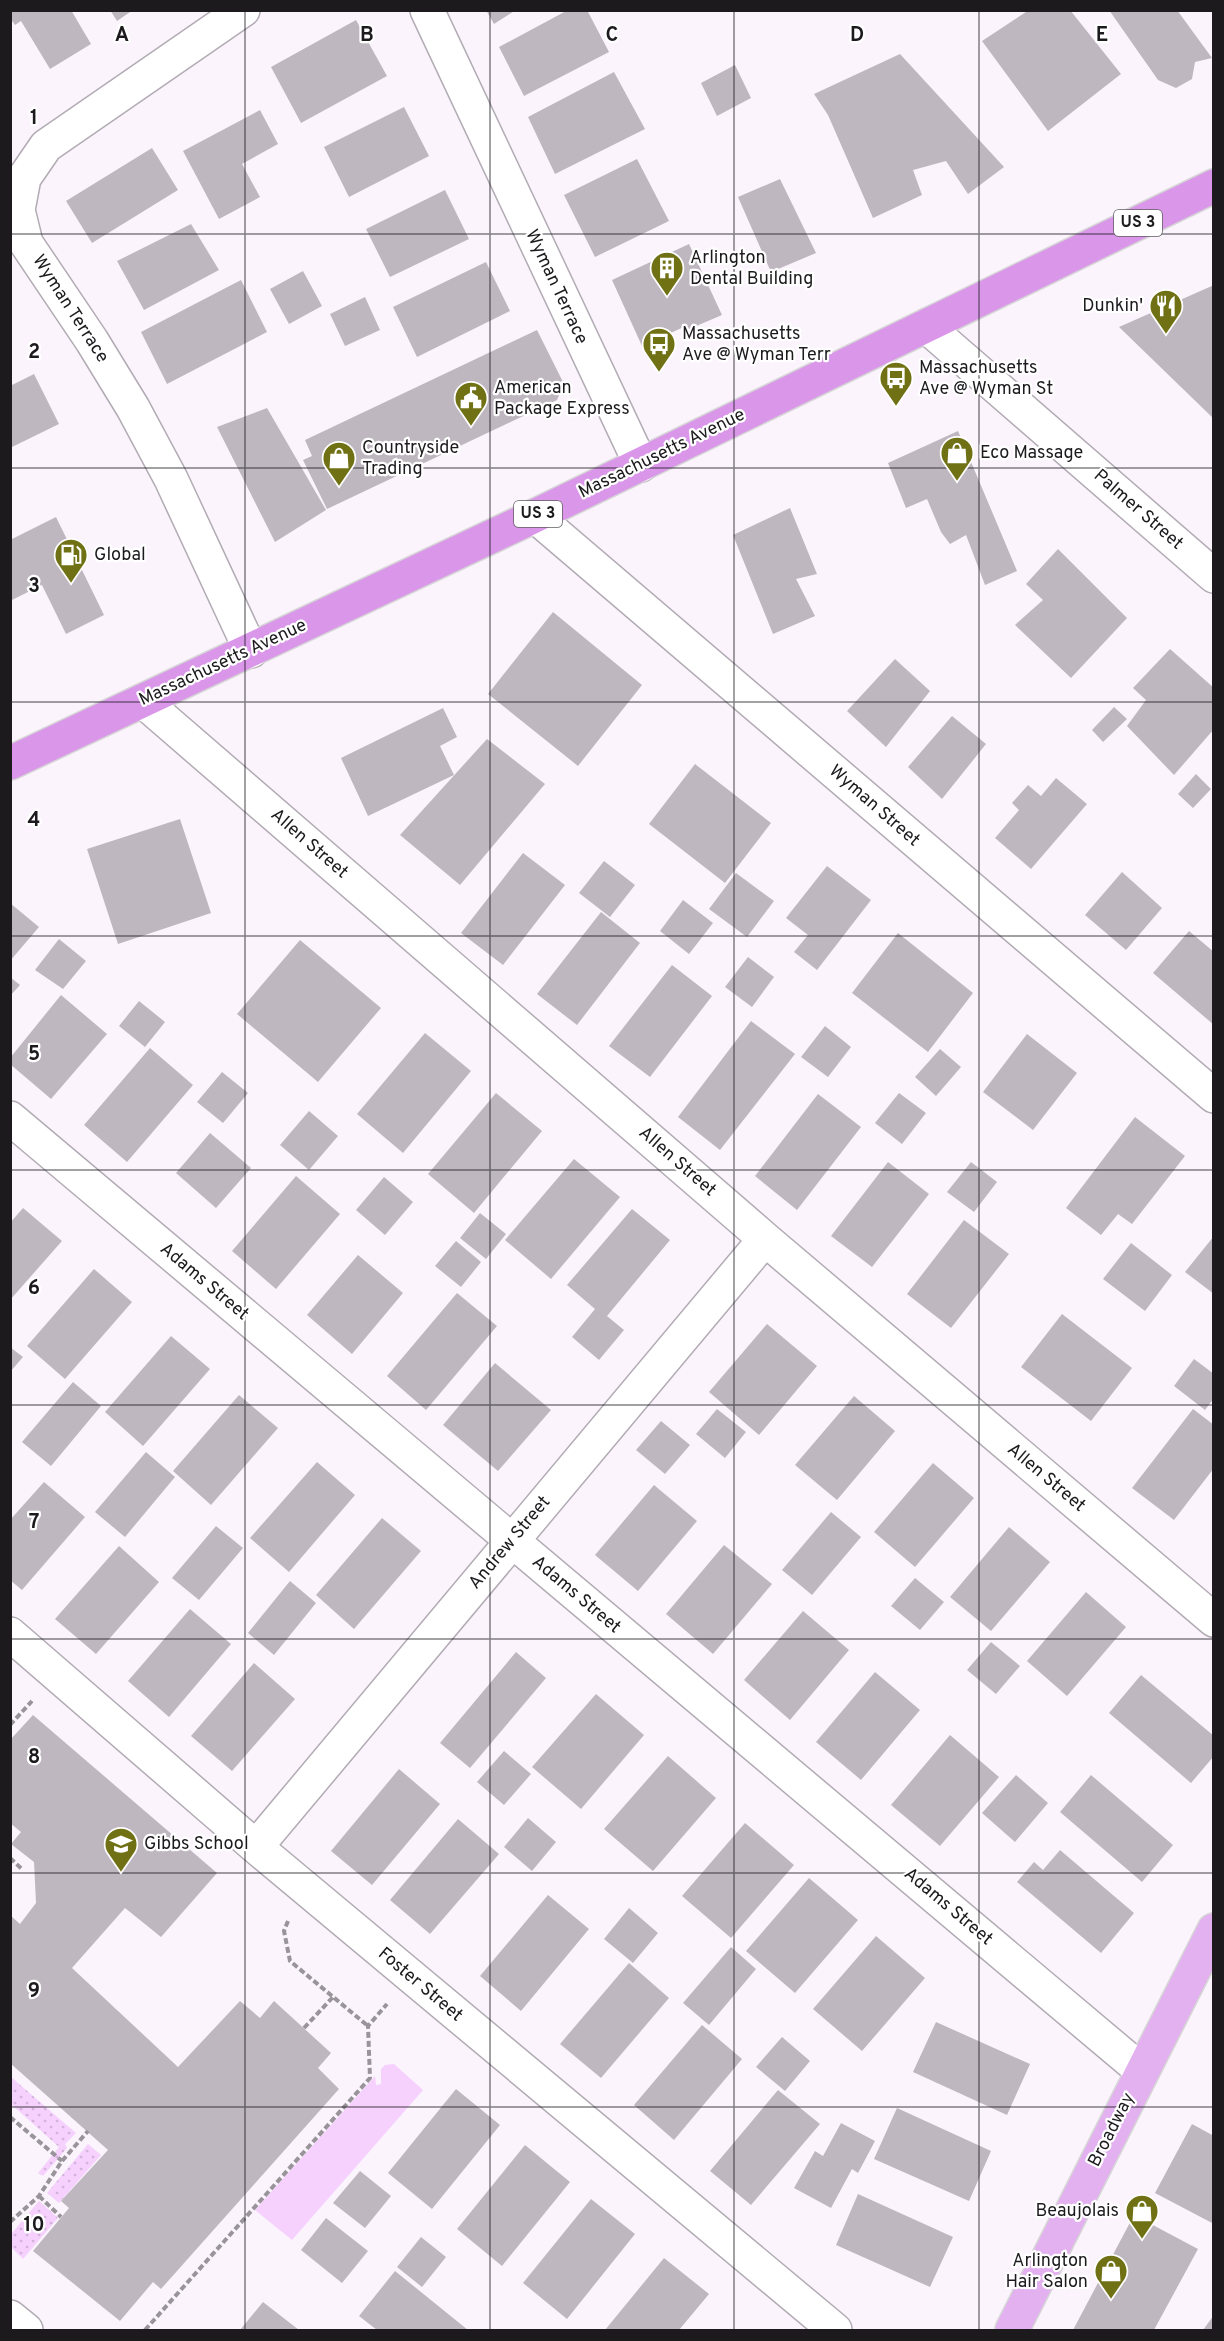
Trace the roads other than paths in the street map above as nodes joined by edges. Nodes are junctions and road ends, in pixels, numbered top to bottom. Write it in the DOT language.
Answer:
graph roads {
  1 [pos="243,10"];
  2 [pos="426,10"];
  3 [pos="1214,186"];
  4 [pos="926,326"];
  5 [pos="641,465"];
  6 [pos="535,516"];
  7 [pos="1214,576"];
  8 [pos="251,651"];
  9 [pos="143,701"];
  10 [pos="10,763"];
  11 [pos="1214,1096"];
  12 [pos="10,1118"];
  13 [pos="765,1239"];
  14 [pos="512,1541"];
  15 [pos="1214,1620"];
  16 [pos="10,1635"];
  17 [pos="256,1847"];
  18 [pos="1214,1930"];
  19 [pos="1142,2071"];
  20 [pos="10,2317"];
  21 [pos="26,2331"];
  22 [pos="835,2331"];
  23 [pos="1012,2331"];
  1 -- 8 [label="street, Wyman Terrace"];
  2 -- 5 [label="street, Wyman Terrace"];
  3 -- 4 [label="highway, Massachusetts Avenue / US 3"];
  4 -- 5 [label="highway, Massachusetts Avenue / US 3"];
  4 -- 7 [label="street, Palmer Street"];
  5 -- 6 [label="highway, Massachusetts Avenue / US 3"];
  6 -- 8 [label="highway, Massachusetts Avenue / US 3"];
  6 -- 11 [label="street, Wyman Street"];
  8 -- 9 [label="highway, Massachusetts Avenue / US 3"];
  9 -- 10 [label="highway, Massachusetts Avenue / US 3"];
  9 -- 13 [label="street, Allen Street"];
  12 -- 14 [label="street, Adams Street"];
  13 -- 14 [label="street, Andrew Street"];
  13 -- 15 [label="street, Allen Street"];
  14 -- 17 [label="street, Andrew Street"];
  14 -- 19 [label="street, Adams Street"];
  16 -- 17 [label="street, Foster Street"];
  17 -- 22 [label="street, Foster Street"];
  18 -- 19 [label="main road, Broadway"];
  19 -- 23 [label="main road, Broadway"];
  20 -- 21 [label="street"];
}
